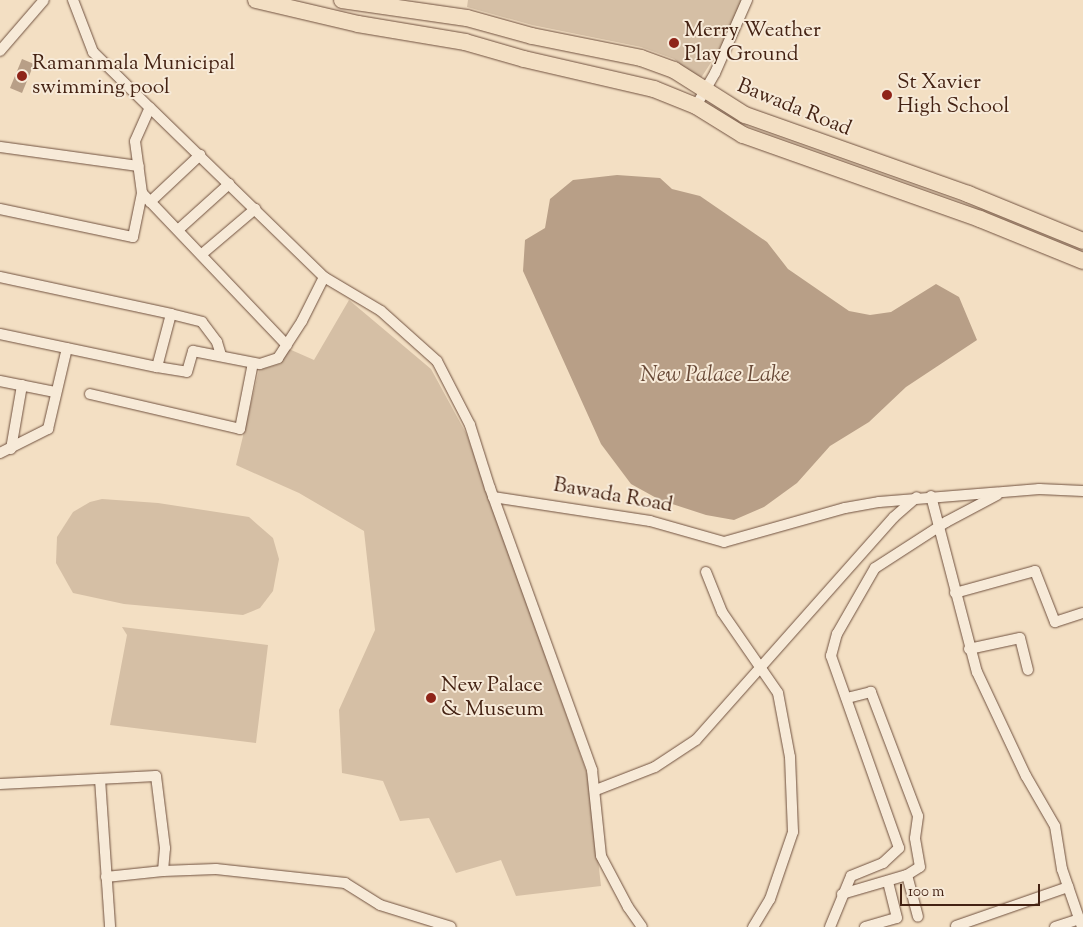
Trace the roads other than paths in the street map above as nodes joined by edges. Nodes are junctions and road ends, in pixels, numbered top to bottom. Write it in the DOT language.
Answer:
graph roads {
  1 [pos="44,0"];
  2 [pos="73,0"];
  3 [pos="256,0"];
  4 [pos="342,0"];
  5 [pos="748,0"];
  6 [pos="0,51"];
  7 [pos="705,91"];
  8 [pos="696,106"];
  9 [pos="150,108"];
  10 [pos="0,147"];
  11 [pos="200,155"];
  12 [pos="139,166"];
  13 [pos="229,184"];
  14 [pos="142,193"];
  15 [pos="150,202"];
  16 [pos="0,208"];
  17 [pos="255,208"];
  18 [pos="178,230"];
  19 [pos="1083,241"];
  20 [pos="202,254"];
  21 [pos="1083,261"];
  22 [pos="0,277"];
  23 [pos="324,277"];
  24 [pos="171,314"];
  25 [pos="0,334"];
  26 [pos="287,344"];
  27 [pos="67,348"];
  28 [pos="221,355"];
  29 [pos="254,363"];
  30 [pos="157,367"];
  31 [pos="0,381"];
  32 [pos="22,385"];
  33 [pos="55,392"];
  34 [pos="90,394"];
  35 [pos="11,449"];
  36 [pos="0,453"];
  37 [pos="1083,491"];
  38 [pos="1000,493"];
  39 [pos="931,496"];
  40 [pos="493,497"];
  41 [pos="917,497"];
  42 [pos="939,527"];
  43 [pos="706,572"];
  44 [pos="955,592"];
  45 [pos="1083,613"];
  46 [pos="970,649"];
  47 [pos="760,667"];
  48 [pos="1028,670"];
  49 [pos="847,698"];
  50 [pos="100,779"];
  51 [pos="0,784"];
  52 [pos="596,790"];
  53 [pos="163,871"];
  54 [pos="907,875"];
  55 [pos="106,877"];
  56 [pos="888,881"];
  57 [pos="1068,887"];
  58 [pos="842,894"];
  59 [pos="918,917"];
  60 [pos="1081,923"];
  61 [pos="956,926"];
  62 [pos="110,927"];
  63 [pos="451,927"];
  64 [pos="642,927"];
  65 [pos="753,927"];
  66 [pos="830,927"];
  67 [pos="866,927"];
  68 [pos="1055,927"];
  1 -- 6 [label="street"];
  2 -- 9 [label="street"];
  3 -- 8 [label="main road"];
  4 -- 7 [label="main road, Bawada Road"];
  5 -- 7 [label="street"];
  7 -- 8 [label="street"];
  7 -- 19 [label="main road, Bawada Road"];
  8 -- 21 [label="main road"];
  9 -- 11 [label="street"];
  9 -- 12 [label="street"];
  10 -- 12 [label="street"];
  11 -- 13 [label="street"];
  11 -- 15 [label="street"];
  12 -- 14 [label="street"];
  13 -- 17 [label="street"];
  13 -- 18 [label="street"];
  14 -- 15 [label="street"];
  14 -- 16 [label="street"];
  15 -- 18 [label="street"];
  17 -- 20 [label="street"];
  17 -- 23 [label="street"];
  18 -- 20 [label="street"];
  20 -- 26 [label="street"];
  22 -- 24 [label="street"];
  23 -- 26 [label="street"];
  23 -- 40 [label="street"];
  24 -- 28 [label="street"];
  24 -- 30 [label="street"];
  25 -- 27 [label="street"];
  26 -- 29 [label="street"];
  27 -- 30 [label="street"];
  27 -- 33 [label="street"];
  28 -- 29 [label="street"];
  28 -- 30 [label="street"];
  29 -- 34 [label="street"];
  31 -- 32 [label="street"];
  32 -- 33 [label="street"];
  32 -- 35 [label="street"];
  33 -- 35 [label="street"];
  35 -- 36 [label="street"];
  37 -- 38 [label="street"];
  38 -- 39 [label="street"];
  38 -- 42 [label="street"];
  39 -- 41 [label="street"];
  39 -- 42 [label="street"];
  40 -- 41 [label="street, Bawada Road"];
  40 -- 52 [label="street"];
  41 -- 47 [label="street"];
  42 -- 44 [label="street"];
  42 -- 49 [label="street"];
  43 -- 47 [label="street"];
  44 -- 45 [label="street"];
  44 -- 46 [label="street"];
  46 -- 48 [label="street"];
  46 -- 57 [label="street"];
  47 -- 52 [label="street"];
  47 -- 65 [label="street"];
  49 -- 54 [label="street"];
  49 -- 58 [label="street"];
  50 -- 51 [label="street"];
  50 -- 53 [label="street"];
  50 -- 55 [label="street"];
  52 -- 64 [label="street"];
  53 -- 55 [label="street"];
  53 -- 63 [label="street"];
  54 -- 56 [label="street"];
  54 -- 59 [label="street"];
  55 -- 62 [label="street"];
  56 -- 58 [label="street"];
  56 -- 67 [label="street"];
  57 -- 60 [label="street"];
  57 -- 61 [label="street"];
  58 -- 66 [label="street"];
  60 -- 68 [label="street"];
}
